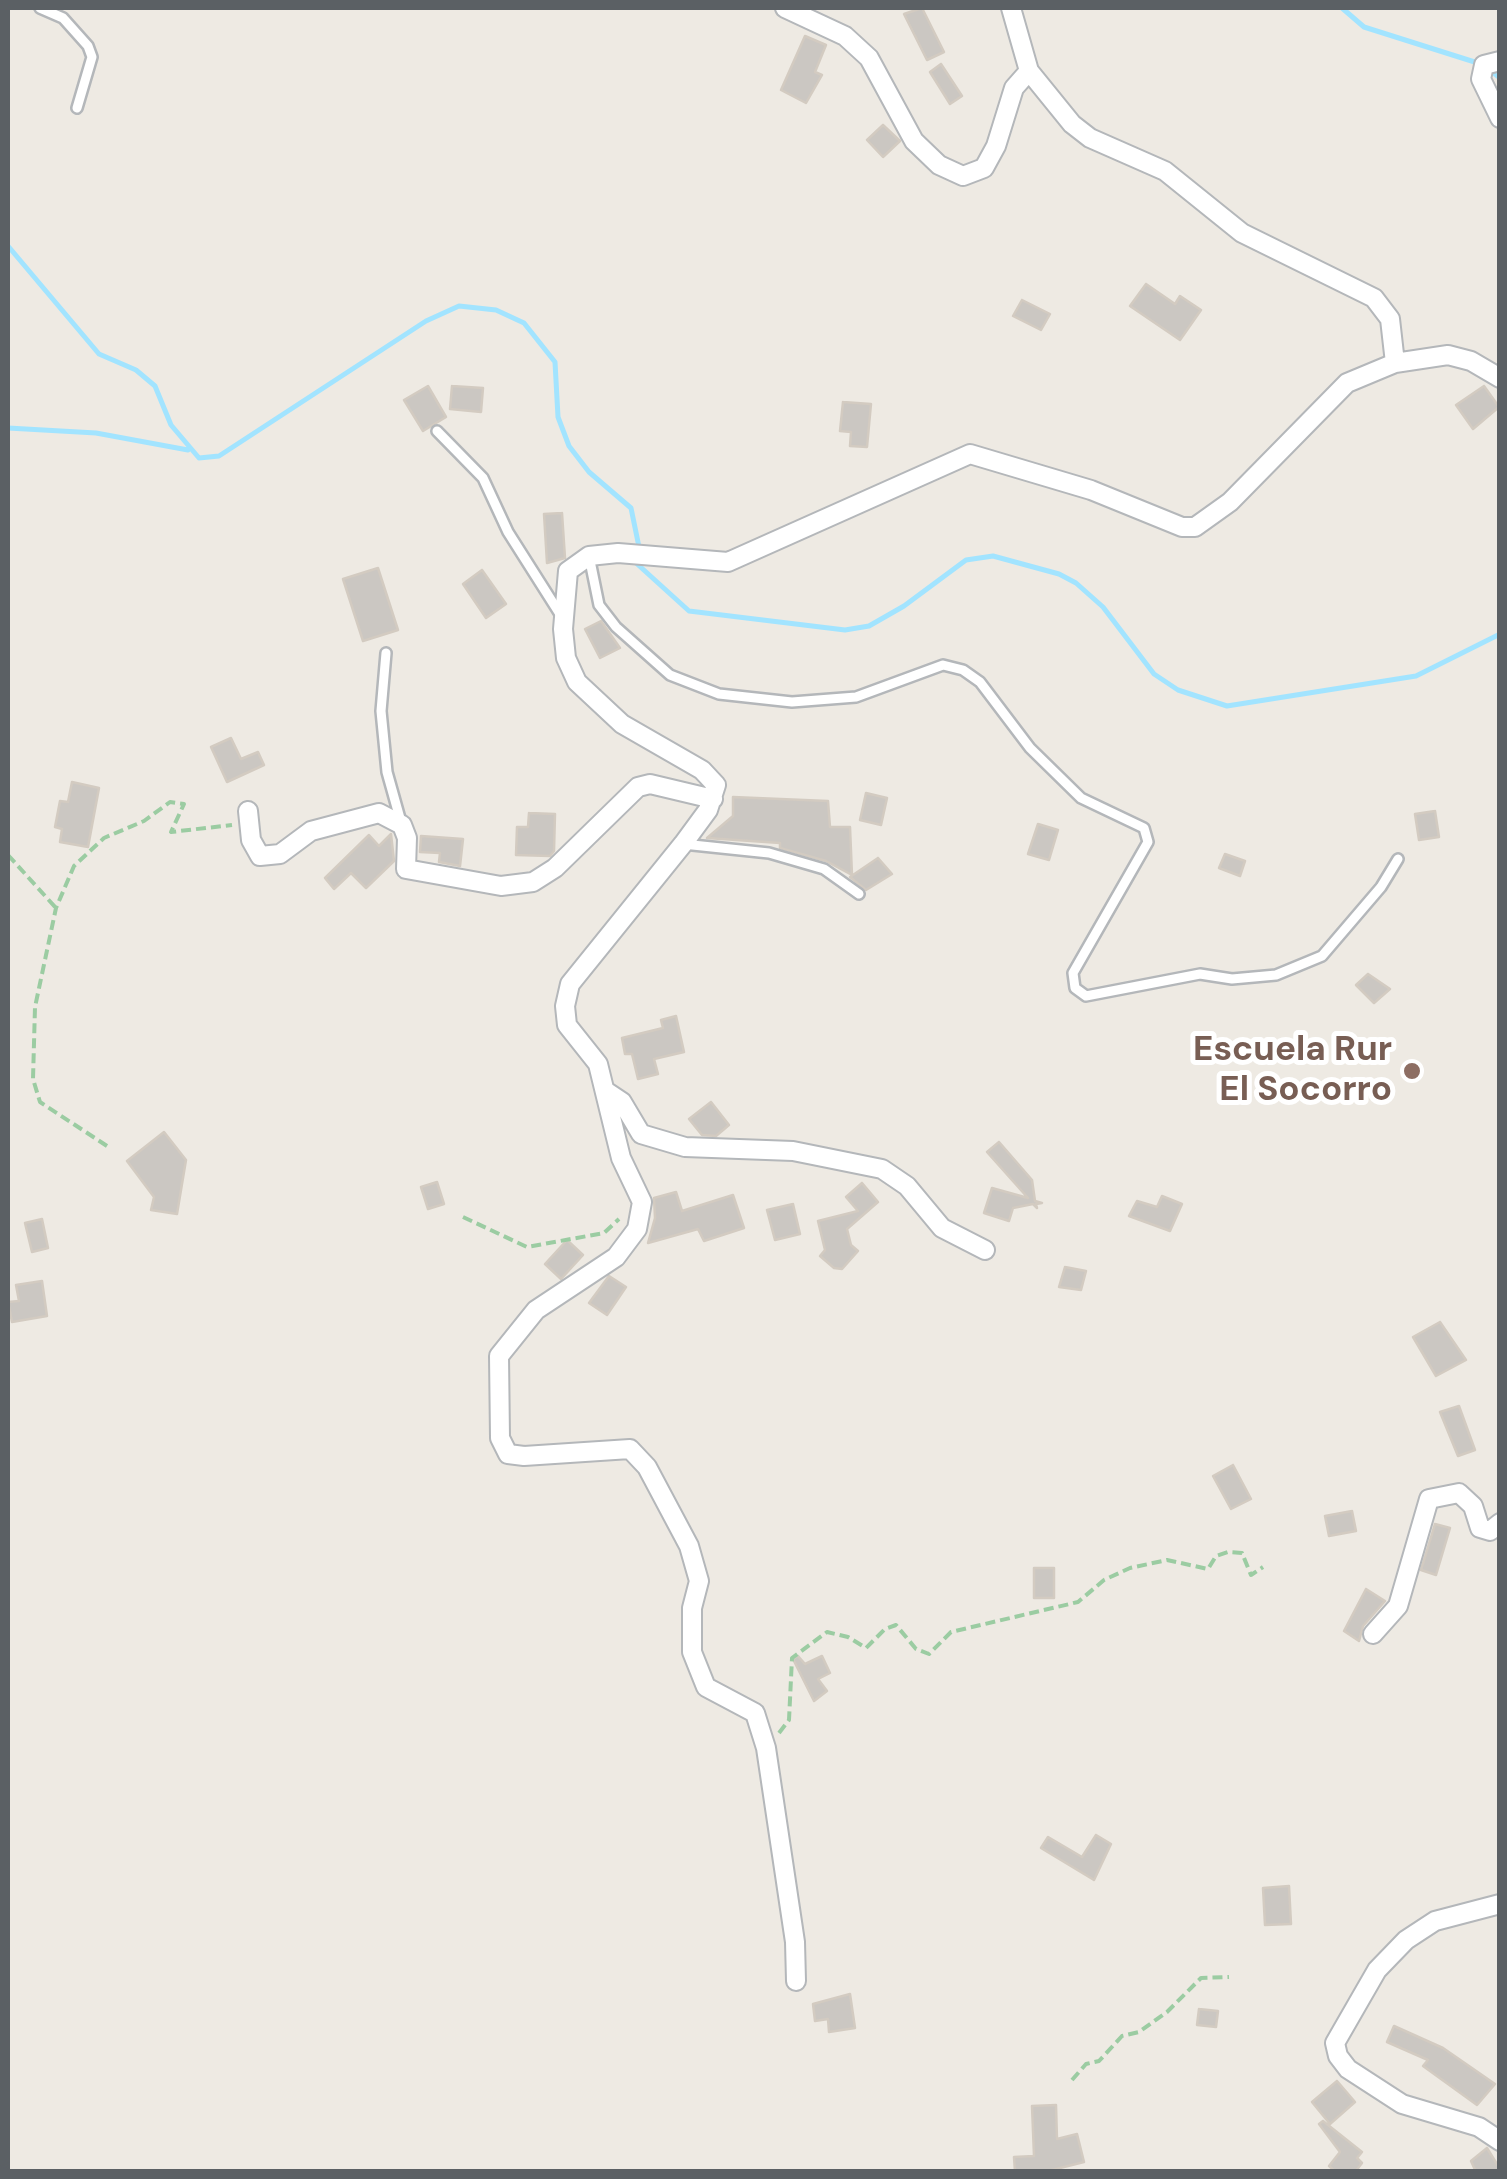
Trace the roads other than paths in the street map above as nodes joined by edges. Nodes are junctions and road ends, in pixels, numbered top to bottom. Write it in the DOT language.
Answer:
graph roads {
  1 [pos="40,8"];
  2 [pos="785,8"];
  3 [pos="1010,8"];
  4 [pos="1500,61"];
  5 [pos="1029,71"];
  6 [pos="78,108"];
  7 [pos="1500,118"];
  8 [pos="1395,363"];
  9 [pos="1500,378"];
  10 [pos="437,431"];
  11 [pos="589,556"];
  12 [pos="564,619"];
  13 [pos="386,653"];
  14 [pos="713,799"];
  15 [pos="248,811"];
  16 [pos="402,825"];
  17 [pos="683,844"];
  18 [pos="1398,859"];
  19 [pos="858,894"];
  20 [pos="607,1092"];
  21 [pos="985,1250"];
  22 [pos="1500,1522"];
  23 [pos="1373,1634"];
  24 [pos="1500,1904"];
  25 [pos="796,1981"];
  26 [pos="1500,2142"];
  1 -- 6 [label="lane"];
  2 -- 5 [label="street"];
  3 -- 5 [label="street"];
  4 -- 7 [label="street"];
  5 -- 8 [label="street"];
  8 -- 9 [label="street"];
  8 -- 11 [label="street"];
  10 -- 12 [label="lane"];
  11 -- 12 [label="street"];
  11 -- 18 [label="lane"];
  12 -- 14 [label="street"];
  13 -- 16 [label="lane"];
  14 -- 16 [label="street"];
  14 -- 17 [label="street"];
  15 -- 16 [label="street"];
  17 -- 19 [label="lane"];
  17 -- 20 [label="street"];
  20 -- 21 [label="street"];
  20 -- 25 [label="street"];
  22 -- 23 [label="street"];
  24 -- 26 [label="street"];
}
